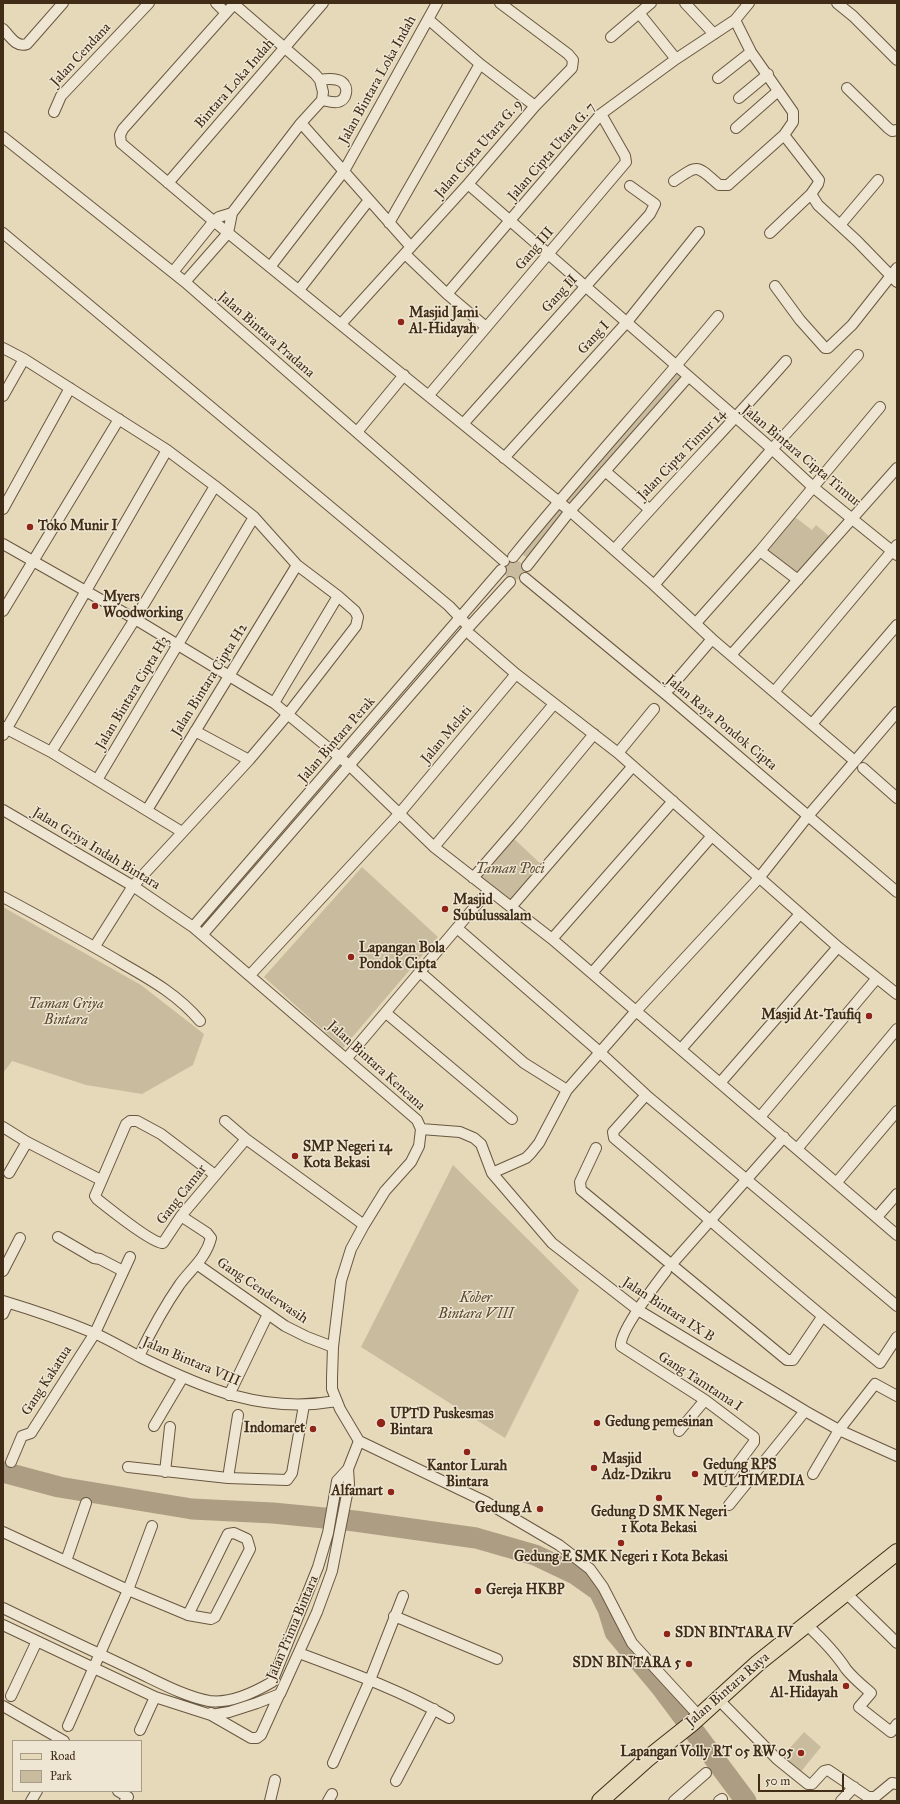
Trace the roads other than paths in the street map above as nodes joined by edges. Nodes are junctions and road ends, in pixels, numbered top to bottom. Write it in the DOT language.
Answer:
graph roads {
  1 [pos="63,3"];
  2 [pos="149,3"];
  3 [pos="216,3"];
  4 [pos="235,3"];
  5 [pos="323,3"];
  6 [pos="437,3"];
  7 [pos="500,3"];
  8 [pos="651,3"];
  9 [pos="685,3"];
  10 [pos="749,3"];
  11 [pos="837,3"];
  12 [pos="225,12"];
  13 [pos="639,13"];
  14 [pos="428,20"];
  15 [pos="735,20"];
  16 [pos="3,29"];
  17 [pos="714,34"];
  18 [pos="611,38"];
  19 [pos="285,48"];
  20 [pos="751,52"];
  21 [pos="676,59"];
  22 [pos="897,60"];
  23 [pos="480,64"];
  24 [pos="768,74"];
  25 [pos="718,78"];
  26 [pos="320,80"];
  27 [pos="847,88"];
  28 [pos="778,91"];
  29 [pos="739,98"];
  30 [pos="322,100"];
  31 [pos="535,106"];
  32 [pos="54,112"];
  33 [pos="601,114"];
  34 [pos="301,122"];
  35 [pos="736,128"];
  36 [pos="897,130"];
  37 [pos="784,135"];
  38 [pos="3,137"];
  39 [pos="344,171"];
  40 [pos="878,180"];
  41 [pos="674,181"];
  42 [pos="168,183"];
  43 [pos="468,184"];
  44 [pos="630,186"];
  45 [pos="811,194"];
  46 [pos="369,200"];
  47 [pos="232,213"];
  48 [pos="214,221"];
  49 [pos="510,221"];
  50 [pos="389,223"];
  51 [pos="840,225"];
  52 [pos="699,232"];
  53 [pos="3,233"];
  54 [pos="228,233"];
  55 [pos="770,233"];
  56 [pos="408,250"];
  57 [pos="548,254"];
  58 [pos="270,267"];
  59 [pos="173,272"];
  60 [pos="895,275"];
  61 [pos="185,282"];
  62 [pos="586,286"];
  63 [pos="775,286"];
  64 [pos="299,290"];
  65 [pos="447,294"];
  66 [pos="718,316"];
  67 [pos="627,322"];
  68 [pos="341,324"];
  69 [pos="486,327"];
  70 [pos="3,348"];
  71 [pos="858,355"];
  72 [pos="24,359"];
  73 [pos="786,361"];
  74 [pos="677,367"];
  75 [pos="404,375"];
  76 [pos="688,377"];
  77 [pos="70,388"];
  78 [pos="429,395"];
  79 [pos="3,396"];
  80 [pos="880,407"];
  81 [pos="736,418"];
  82 [pos="119,419"];
  83 [pos="462,424"];
  84 [pos="357,432"];
  85 [pos="772,449"];
  86 [pos="167,450"];
  87 [pos="504,458"];
  88 [pos="897,468"];
  89 [pos="605,471"];
  90 [pos="215,486"];
  91 [pos="814,488"];
  92 [pos="558,501"];
  93 [pos="3,508"];
  94 [pos="649,509"];
  95 [pos="570,511"];
  96 [pos="254,517"];
  97 [pos="852,517"];
  98 [pos="3,544"];
  99 [pos="614,550"];
  100 [pos="895,550"];
  101 [pos="760,551"];
  102 [pos="34,562"];
  103 [pos="506,563"];
  104 [pos="297,565"];
  105 [pos="527,566"];
  106 [pos="525,578"];
  107 [pos="798,580"];
  108 [pos="510,582"];
  109 [pos="654,585"];
  110 [pos="86,591"];
  111 [pos="338,596"];
  112 [pos="3,611"];
  113 [pos="135,619"];
  114 [pos="460,619"];
  115 [pos="696,623"];
  116 [pos="897,625"];
  117 [pos="470,631"];
  118 [pos="712,639"];
  119 [pos="178,644"];
  120 [pos="731,655"];
  121 [pos="516,674"];
  122 [pos="229,676"];
  123 [pos="670,688"];
  124 [pos="774,692"];
  125 [pos="274,703"];
  126 [pos="554,704"];
  127 [pos="654,708"];
  128 [pos="897,712"];
  129 [pos="288,714"];
  130 [pos="812,724"];
  131 [pos="5,730"];
  132 [pos="195,731"];
  133 [pos="594,734"];
  134 [pos="50,752"];
  135 [pos="618,753"];
  136 [pos="850,757"];
  137 [pos="340,758"];
  138 [pos="249,760"];
  139 [pos="349,765"];
  140 [pos="633,766"];
  141 [pos="862,768"];
  142 [pos="97,780"];
  143 [pos="897,798"];
  144 [pos="673,800"];
  145 [pos="3,810"];
  146 [pos="147,810"];
  147 [pos="399,814"];
  148 [pos="808,816"];
  149 [pos="182,832"];
  150 [pos="274,834"];
  151 [pos="712,837"];
  152 [pos="284,841"];
  153 [pos="434,847"];
  154 [pos="473,878"];
  155 [pos="759,878"];
  156 [pos="133,886"];
  157 [pos="489,890"];
  158 [pos="897,892"];
  159 [pos="3,897"];
  160 [pos="512,907"];
  161 [pos="174,914"];
  162 [pos="800,914"];
  163 [pos="193,927"];
  164 [pos="457,928"];
  165 [pos="203,934"];
  166 [pos="552,939"];
  167 [pos="95,946"];
  168 [pos="838,947"];
  169 [pos="420,972"];
  170 [pos="592,973"];
  171 [pos="250,975"];
  172 [pos="877,978"];
  173 [pos="896,992"];
  174 [pos="636,1011"];
  175 [pos="386,1013"];
  176 [pos="200,1021"];
  177 [pos="897,1029"];
  178 [pos="681,1049"];
  179 [pos="599,1052"];
  180 [pos="347,1058"];
  181 [pos="720,1083"];
  182 [pos="567,1090"];
  183 [pos="646,1095"];
  184 [pos="897,1111"];
  185 [pos="760,1117"];
  186 [pos="512,1119"];
  187 [pos="225,1121"];
  188 [pos="3,1127"];
  189 [pos="422,1129"];
  190 [pos="784,1138"];
  191 [pos="246,1139"];
  192 [pos="27,1142"];
  193 [pos="596,1148"];
  194 [pos="797,1148"];
  195 [pos="9,1173"];
  196 [pos="492,1173"];
  197 [pos="215,1175"];
  198 [pos="747,1179"];
  199 [pos="101,1180"];
  200 [pos="837,1182"];
  201 [pos="897,1194"];
  202 [pos="181,1216"];
  203 [pos="877,1217"];
  204 [pos="711,1220"];
  205 [pos="364,1225"];
  206 [pos="897,1235"];
  207 [pos="58,1237"];
  208 [pos="20,1238"];
  209 [pos="130,1257"];
  210 [pos="198,1265"];
  211 [pos="669,1268"];
  212 [pos="3,1270"];
  213 [pos="123,1271"];
  214 [pos="6,1302"];
  215 [pos="897,1306"];
  216 [pos="638,1310"];
  217 [pos="3,1314"];
  218 [pos="268,1314"];
  219 [pos="822,1317"];
  220 [pos="95,1333"];
  221 [pos="897,1337"];
  222 [pos="333,1347"];
  223 [pos="139,1356"];
  224 [pos="182,1377"];
  225 [pos="229,1395"];
  226 [pos="897,1396"];
  227 [pos="705,1400"];
  228 [pos="337,1401"];
  229 [pos="304,1406"];
  230 [pos="805,1411"];
  231 [pos="238,1415"];
  232 [pos="154,1426"];
  233 [pos="170,1427"];
  234 [pos="840,1430"];
  235 [pos="679,1431"];
  236 [pos="359,1441"];
  237 [pos="897,1456"];
  238 [pos="11,1462"];
  239 [pos="128,1467"];
  240 [pos="348,1469"];
  241 [pos="165,1472"];
  242 [pos="813,1474"];
  243 [pos="228,1478"];
  244 [pos="725,1481"];
  245 [pos="86,1503"];
  246 [pos="729,1505"];
  247 [pos="152,1526"];
  248 [pos="3,1532"];
  249 [pos="897,1552"];
  250 [pos="66,1561"];
  251 [pos="318,1567"];
  252 [pos="332,1571"];
  253 [pos="128,1590"];
  254 [pos="846,1593"];
  255 [pos="403,1596"];
  256 [pos="3,1608"];
  257 [pos="188,1615"];
  258 [pos="394,1616"];
  259 [pos="807,1625"];
  260 [pos="3,1626"];
  261 [pos="37,1641"];
  262 [pos="897,1643"];
  263 [pos="298,1653"];
  264 [pos="100,1654"];
  265 [pos="497,1659"];
  266 [pos="94,1669"];
  267 [pos="370,1680"];
  268 [pos="272,1682"];
  269 [pos="280,1694"];
  270 [pos="11,1696"];
  271 [pos="155,1696"];
  272 [pos="718,1699"];
  273 [pos="210,1701"];
  274 [pos="3,1706"];
  275 [pos="434,1709"];
  276 [pos="211,1715"];
  277 [pos="449,1718"];
  278 [pos="695,1720"];
  279 [pos="68,1726"];
  280 [pos="140,1730"];
  281 [pos="893,1730"];
  282 [pos="62,1740"];
  283 [pos="333,1763"];
  284 [pos="706,1773"];
  285 [pos="275,1780"];
  286 [pos="396,1781"];
  287 [pos="897,1784"];
  288 [pos="854,1787"];
  289 [pos="36,1792"];
  290 [pos="120,1792"];
  291 [pos="870,1799"];
  292 [pos="31,1801"];
  293 [pos="125,1801"];
  294 [pos="270,1801"];
  295 [pos="600,1801"];
  296 [pos="674,1801"];
  297 [pos="841,1801"];
  1 -- 16 [label="street"];
  2 -- 32 [label="street, Jalan Cendana"];
  3 -- 12 [label="street"];
  4 -- 12 [label="street"];
  4 -- 19 [label="street"];
  5 -- 19 [label="street, Bintara Loka Indah"];
  6 -- 14 [label="street, Jalan Bintara Loka Indah"];
  7 -- 31 [label="street, Jalan Cipta Utara G. 9"];
  8 -- 13 [label="street"];
  9 -- 17 [label="street"];
  10 -- 15 [label="street, Jalan Cipta Utara G. 7"];
  11 -- 22 [label="street"];
  12 -- 42 [label="street"];
  13 -- 18 [label="street"];
  13 -- 21 [label="street"];
  14 -- 23 [label="street"];
  14 -- 39 [label="street, Jalan Bintara Loka Indah"];
  15 -- 17 [label="street, Jalan Cipta Utara G. 7"];
  15 -- 20 [label="street"];
  17 -- 21 [label="street, Jalan Cipta Utara G. 7"];
  19 -- 26 [label="street"];
  19 -- 42 [label="street, Bintara Loka Indah"];
  20 -- 24 [label="street"];
  20 -- 25 [label="street"];
  21 -- 33 [label="street, Jalan Cipta Utara G. 7"];
  23 -- 31 [label="street"];
  23 -- 50 [label="street"];
  24 -- 28 [label="street"];
  24 -- 29 [label="street"];
  26 -- 30 [label="street"];
  26 -- 30 [label="street"];
  27 -- 36 [label="street"];
  28 -- 35 [label="street"];
  28 -- 37 [label="street"];
  30 -- 34 [label="street"];
  31 -- 43 [label="street, Jalan Cipta Utara G. 9"];
  33 -- 49 [label="street, Jalan Cipta Utara G. 7"];
  33 -- 57 [label="street, Gang III"];
  34 -- 39 [label="street"];
  34 -- 47 [label="street"];
  37 -- 41 [label="street"];
  37 -- 45 [label="street"];
  38 -- 59 [label="street, Jalan Bintara Pradana"];
  39 -- 46 [label="street"];
  39 -- 58 [label="street"];
  40 -- 51 [label="street"];
  42 -- 48 [label="street"];
  43 -- 49 [label="street, Jalan Bintara Cipta Timur"];
  43 -- 56 [label="street, Jalan Cipta Utara G. 9"];
  44 -- 62 [label="street, Gang II"];
  45 -- 51 [label="street"];
  45 -- 55 [label="street"];
  46 -- 50 [label="street"];
  46 -- 64 [label="street"];
  47 -- 48 [label="street"];
  47 -- 54 [label="street"];
  48 -- 54 [label="street"];
  48 -- 59 [label="street"];
  49 -- 57 [label="street, Jalan Bintara Cipta Timur"];
  49 -- 65 [label="street, Jalan Cipta Utara G. 7"];
  50 -- 56 [label="street"];
  51 -- 60 [label="street"];
  52 -- 67 [label="street, Gang I"];
  53 -- 114 [label="street"];
  54 -- 58 [label="street"];
  54 -- 61 [label="street"];
  56 -- 65 [label="street"];
  56 -- 68 [label="street, Jalan Cipta Utara G. 9"];
  57 -- 62 [label="street, Jalan Bintara Cipta Timur"];
  57 -- 69 [label="street, Gang III"];
  58 -- 64 [label="street"];
  59 -- 61 [label="street, Jalan Bintara Pradana"];
  60 -- 63 [label="street"];
  61 -- 84 [label="street, Jalan Bintara Pradana"];
  62 -- 67 [label="street, Jalan Bintara Cipta Timur"];
  62 -- 83 [label="street, Gang II"];
  64 -- 68 [label="street"];
  65 -- 69 [label="street"];
  66 -- 74 [label="street, Jalan Bintara Perak"];
  67 -- 74 [label="street, Jalan Bintara Cipta Timur"];
  67 -- 87 [label="street, Gang I"];
  68 -- 75 [label="street"];
  69 -- 78 [label="street, Gang III"];
  70 -- 72 [label="street"];
  71 -- 85 [label="street"];
  72 -- 77 [label="street"];
  72 -- 79 [label="street"];
  73 -- 81 [label="street, Jalan Cipta Timur 14"];
  74 -- 76 [label="street, Jalan Bintara Cipta Timur"];
  74 -- 92 [label="street, Jalan Bintara Perak"];
  75 -- 78 [label="street"];
  75 -- 84 [label="street"];
  76 -- 81 [label="street, Jalan Bintara Cipta Timur"];
  76 -- 89 [label="street"];
  77 -- 82 [label="street"];
  77 -- 93 [label="street"];
  78 -- 83 [label="street"];
  80 -- 91 [label="street"];
  81 -- 85 [label="street, Jalan Bintara Cipta Timur"];
  81 -- 94 [label="street, Jalan Cipta Timur 14"];
  82 -- 86 [label="street"];
  82 -- 102 [label="street"];
  83 -- 87 [label="street"];
  84 -- 103 [label="street, Jalan Bintara Pradana"];
  85 -- 91 [label="street, Jalan Bintara Cipta Timur"];
  85 -- 109 [label="street"];
  86 -- 90 [label="street"];
  86 -- 110 [label="street"];
  87 -- 92 [label="street"];
  88 -- 97 [label="street"];
  89 -- 94 [label="street"];
  89 -- 95 [label="street"];
  90 -- 96 [label="street"];
  90 -- 113 [label="street"];
  91 -- 97 [label="street, Jalan Bintara Cipta Timur"];
  91 -- 101 [label="street"];
  92 -- 95 [label="street"];
  92 -- 103 [label="street, Jalan Bintara Perak"];
  94 -- 99 [label="street, Jalan Cipta Timur 14"];
  95 -- 99 [label="street"];
  95 -- 105 [label="street"];
  96 -- 104 [label="street"];
  96 -- 119 [label="street, Jalan Bintara Cipta H3"];
  97 -- 100 [label="street, Jalan Bintara Cipta Timur"];
  97 -- 107 [label="street"];
  98 -- 102 [label="street"];
  99 -- 109 [label="street"];
  100 -- 124 [label="street"];
  101 -- 107 [label="street"];
  101 -- 115 [label="street"];
  102 -- 110 [label="street"];
  102 -- 112 [label="street"];
  103 -- 105 [label="street"];
  103 -- 108 [label="street"];
  103 -- 114 [label="street, Jalan Bintara Perak"];
  104 -- 111 [label="street"];
  104 -- 122 [label="street, Jalan Bintara Cipta H2"];
  105 -- 106 [label="street"];
  106 -- 108 [label="street"];
  106 -- 148 [label="street, Jalan Raya Pondok Cipta"];
  107 -- 120 [label="street"];
  108 -- 117 [label="street, Jalan Bintara Perak"];
  109 -- 115 [label="street"];
  110 -- 113 [label="street"];
  110 -- 131 [label="street"];
  111 -- 125 [label="street"];
  111 -- 129 [label="street"];
  113 -- 119 [label="street"];
  113 -- 134 [label="street"];
  114 -- 117 [label="street"];
  114 -- 137 [label="street, Jalan Bintara Perak"];
  115 -- 118 [label="street"];
  116 -- 130 [label="street"];
  117 -- 121 [label="street"];
  117 -- 139 [label="street, Jalan Bintara Perak"];
  118 -- 120 [label="street"];
  118 -- 123 [label="street"];
  119 -- 122 [label="street"];
  119 -- 142 [label="street, Jalan Bintara Cipta H3"];
  120 -- 124 [label="street"];
  121 -- 126 [label="street"];
  121 -- 147 [label="street, Jalan Melati"];
  122 -- 125 [label="street"];
  122 -- 132 [label="street, Jalan Bintara Cipta H2"];
  124 -- 130 [label="street"];
  125 -- 129 [label="street"];
  126 -- 133 [label="street"];
  126 -- 153 [label="street"];
  127 -- 135 [label="street"];
  128 -- 148 [label="street"];
  129 -- 137 [label="street"];
  129 -- 138 [label="street"];
  130 -- 136 [label="street"];
  131 -- 134 [label="street"];
  132 -- 138 [label="street"];
  132 -- 146 [label="street, Jalan Bintara Cipta H2"];
  133 -- 135 [label="street"];
  133 -- 154 [label="street"];
  134 -- 142 [label="street"];
  135 -- 140 [label="street"];
  137 -- 139 [label="street"];
  137 -- 150 [label="street, Jalan Bintara Perak"];
  138 -- 149 [label="street"];
  139 -- 147 [label="street"];
  139 -- 152 [label="street, Jalan Bintara Perak"];
  140 -- 144 [label="street"];
  140 -- 160 [label="street"];
  141 -- 143 [label="street"];
  142 -- 146 [label="street"];
  144 -- 151 [label="street"];
  144 -- 166 [label="street"];
  145 -- 156 [label="street, Jalan Griya Indah Bintara"];
  146 -- 149 [label="street"];
  147 -- 153 [label="street"];
  147 -- 171 [label="street, Jalan Melati"];
  148 -- 155 [label="street"];
  148 -- 158 [label="street, Jalan Raya Pondok Cipta"];
  149 -- 156 [label="street"];
  150 -- 152 [label="street"];
  150 -- 163 [label="street, Jalan Bintara Perak"];
  151 -- 155 [label="street"];
  151 -- 170 [label="street"];
  152 -- 165 [label="street, Jalan Bintara Perak"];
  153 -- 154 [label="street"];
  154 -- 157 [label="street"];
  155 -- 162 [label="street"];
  155 -- 174 [label="street"];
  156 -- 161 [label="street, Jalan Griya Indah Bintara"];
  156 -- 167 [label="street"];
  157 -- 160 [label="street"];
  157 -- 164 [label="street"];
  159 -- 167 [label="street"];
  160 -- 166 [label="street"];
  161 -- 163 [label="street, Jalan Bintara Kencana"];
  162 -- 168 [label="street"];
  162 -- 178 [label="street"];
  163 -- 165 [label="street, Jalan Bintara Kencana"];
  164 -- 169 [label="street"];
  164 -- 179 [label="street"];
  165 -- 171 [label="street, Jalan Bintara Kencana"];
  166 -- 170 [label="street"];
  167 -- 176 [label="street"];
  168 -- 172 [label="street"];
  168 -- 181 [label="street"];
  169 -- 175 [label="street"];
  169 -- 182 [label="street"];
  170 -- 174 [label="street"];
  171 -- 180 [label="street, Jalan Bintara Kencana"];
  172 -- 173 [label="street"];
  172 -- 185 [label="street"];
  174 -- 178 [label="street"];
  174 -- 179 [label="street"];
  175 -- 180 [label="street"];
  175 -- 186 [label="street"];
  177 -- 194 [label="street"];
  178 -- 181 [label="street"];
  179 -- 182 [label="street"];
  179 -- 183 [label="street"];
  180 -- 189 [label="street, Jalan Bintara Kencana"];
  181 -- 185 [label="street"];
  182 -- 196 [label="street"];
  183 -- 198 [label="street"];
  183 -- 204 [label="street"];
  184 -- 200 [label="street"];
  185 -- 190 [label="street"];
  187 -- 191 [label="street"];
  188 -- 192 [label="street"];
  189 -- 196 [label="street, Jalan Bintara IX B"];
  189 -- 205 [label="street, Jalan Bintara Kencana"];
  190 -- 194 [label="street"];
  190 -- 198 [label="street"];
  191 -- 197 [label="street, Gang Camar"];
  191 -- 205 [label="street"];
  192 -- 195 [label="street"];
  192 -- 199 [label="street"];
  193 -- 211 [label="street"];
  194 -- 200 [label="street"];
  196 -- 216 [label="street, Jalan Bintara IX B"];
  197 -- 199 [label="street"];
  197 -- 202 [label="street, Gang Camar"];
  198 -- 204 [label="street"];
  198 -- 215 [label="street"];
  199 -- 202 [label="street, Gang Camar"];
  200 -- 203 [label="street"];
  201 -- 203 [label="street"];
  202 -- 210 [label="street"];
  203 -- 206 [label="street"];
  204 -- 211 [label="street"];
  204 -- 219 [label="street"];
  205 -- 222 [label="street, Jalan Bintara Kencana"];
  207 -- 213 [label="street"];
  208 -- 212 [label="street"];
  209 -- 213 [label="street, Gang Kakatua"];
  210 -- 218 [label="street, Gang Cenderwasih"];
  210 -- 223 [label="street"];
  211 -- 216 [label="street"];
  211 -- 219 [label="street"];
  213 -- 220 [label="street, Gang Kakatua"];
  214 -- 217 [label="street"];
  214 -- 220 [label="street, Jalan Bintara VIII"];
  216 -- 227 [label="street, Gang Tamtama I"];
  216 -- 230 [label="street, Jalan Bintara IX B"];
  218 -- 222 [label="street, Gang Cenderwasih"];
  218 -- 225 [label="street"];
  219 -- 221 [label="street"];
  220 -- 223 [label="street, Jalan Bintara VIII"];
  220 -- 238 [label="street, Gang Kakatua"];
  222 -- 228 [label="street, Jalan Bintara Kencana"];
  223 -- 224 [label="street, Jalan Bintara VIII"];
  224 -- 225 [label="street, Jalan Bintara VIII"];
  224 -- 232 [label="street"];
  225 -- 229 [label="street, Jalan Bintara VIII"];
  226 -- 234 [label="street"];
  227 -- 235 [label="street"];
  227 -- 244 [label="street, Gang Tamtama I"];
  228 -- 229 [label="street, Jalan Bintara VIII"];
  228 -- 236 [label="street"];
  229 -- 243 [label="street"];
  230 -- 234 [label="street, Jalan Bintara IX B"];
  230 -- 246 [label="street"];
  231 -- 243 [label="street"];
  233 -- 241 [label="street"];
  234 -- 237 [label="street, Jalan Bintara IX B"];
  234 -- 242 [label="street"];
  236 -- 240 [label="street, Jalan Prima Bintara"];
  236 -- 278 [label="street"];
  239 -- 241 [label="street"];
  240 -- 251 [label="street, Jalan Prima Bintara"];
  240 -- 252 [label="street, Jalan Prima Bintara"];
  241 -- 243 [label="street"];
  245 -- 250 [label="street"];
  247 -- 253 [label="street"];
  248 -- 250 [label="street"];
  249 -- 254 [label="main road, Jalan Bintara Raya"];
  250 -- 253 [label="street"];
  251 -- 252 [label="street"];
  251 -- 268 [label="street, Jalan Prima Bintara"];
  252 -- 263 [label="street, Jalan Prima Bintara"];
  253 -- 257 [label="street"];
  253 -- 264 [label="street"];
  254 -- 259 [label="main road, Jalan Bintara Raya"];
  254 -- 262 [label="street"];
  255 -- 258 [label="street"];
  256 -- 264 [label="street, Jalan Prima Bintara"];
  257 -- 257 [label="street"];
  258 -- 265 [label="street"];
  258 -- 267 [label="street"];
  259 -- 272 [label="main road, Jalan Bintara Raya"];
  259 -- 281 [label="street"];
  260 -- 261 [label="street, Jalan Prima Bintara"];
  261 -- 266 [label="street, Jalan Prima Bintara"];
  261 -- 270 [label="street"];
  263 -- 267 [label="street"];
  263 -- 269 [label="street, Jalan Prima Bintara"];
  264 -- 266 [label="street"];
  264 -- 273 [label="street, Jalan Prima Bintara"];
  266 -- 271 [label="street, Jalan Prima Bintara"];
  266 -- 279 [label="street"];
  267 -- 275 [label="street"];
  267 -- 283 [label="street"];
  268 -- 269 [label="street"];
  268 -- 273 [label="street, Jalan Prima Bintara"];
  269 -- 276 [label="street, Jalan Prima Bintara"];
  269 -- 276 [label="street"];
  271 -- 276 [label="street, Jalan Prima Bintara"];
  271 -- 280 [label="street"];
  272 -- 278 [label="main road, Jalan Bintara Raya"];
  272 -- 288 [label="street"];
  273 -- 276 [label="street"];
  274 -- 282 [label="street"];
  275 -- 277 [label="street"];
  275 -- 286 [label="street"];
  278 -- 295 [label="main road, Jalan Bintara Raya"];
  284 -- 296 [label="street"];
  285 -- 294 [label="street"];
  287 -- 291 [label="street"];
  288 -- 291 [label="street"];
  288 -- 297 [label="street"];
  289 -- 292 [label="street"];
  290 -- 293 [label="street"];
}
